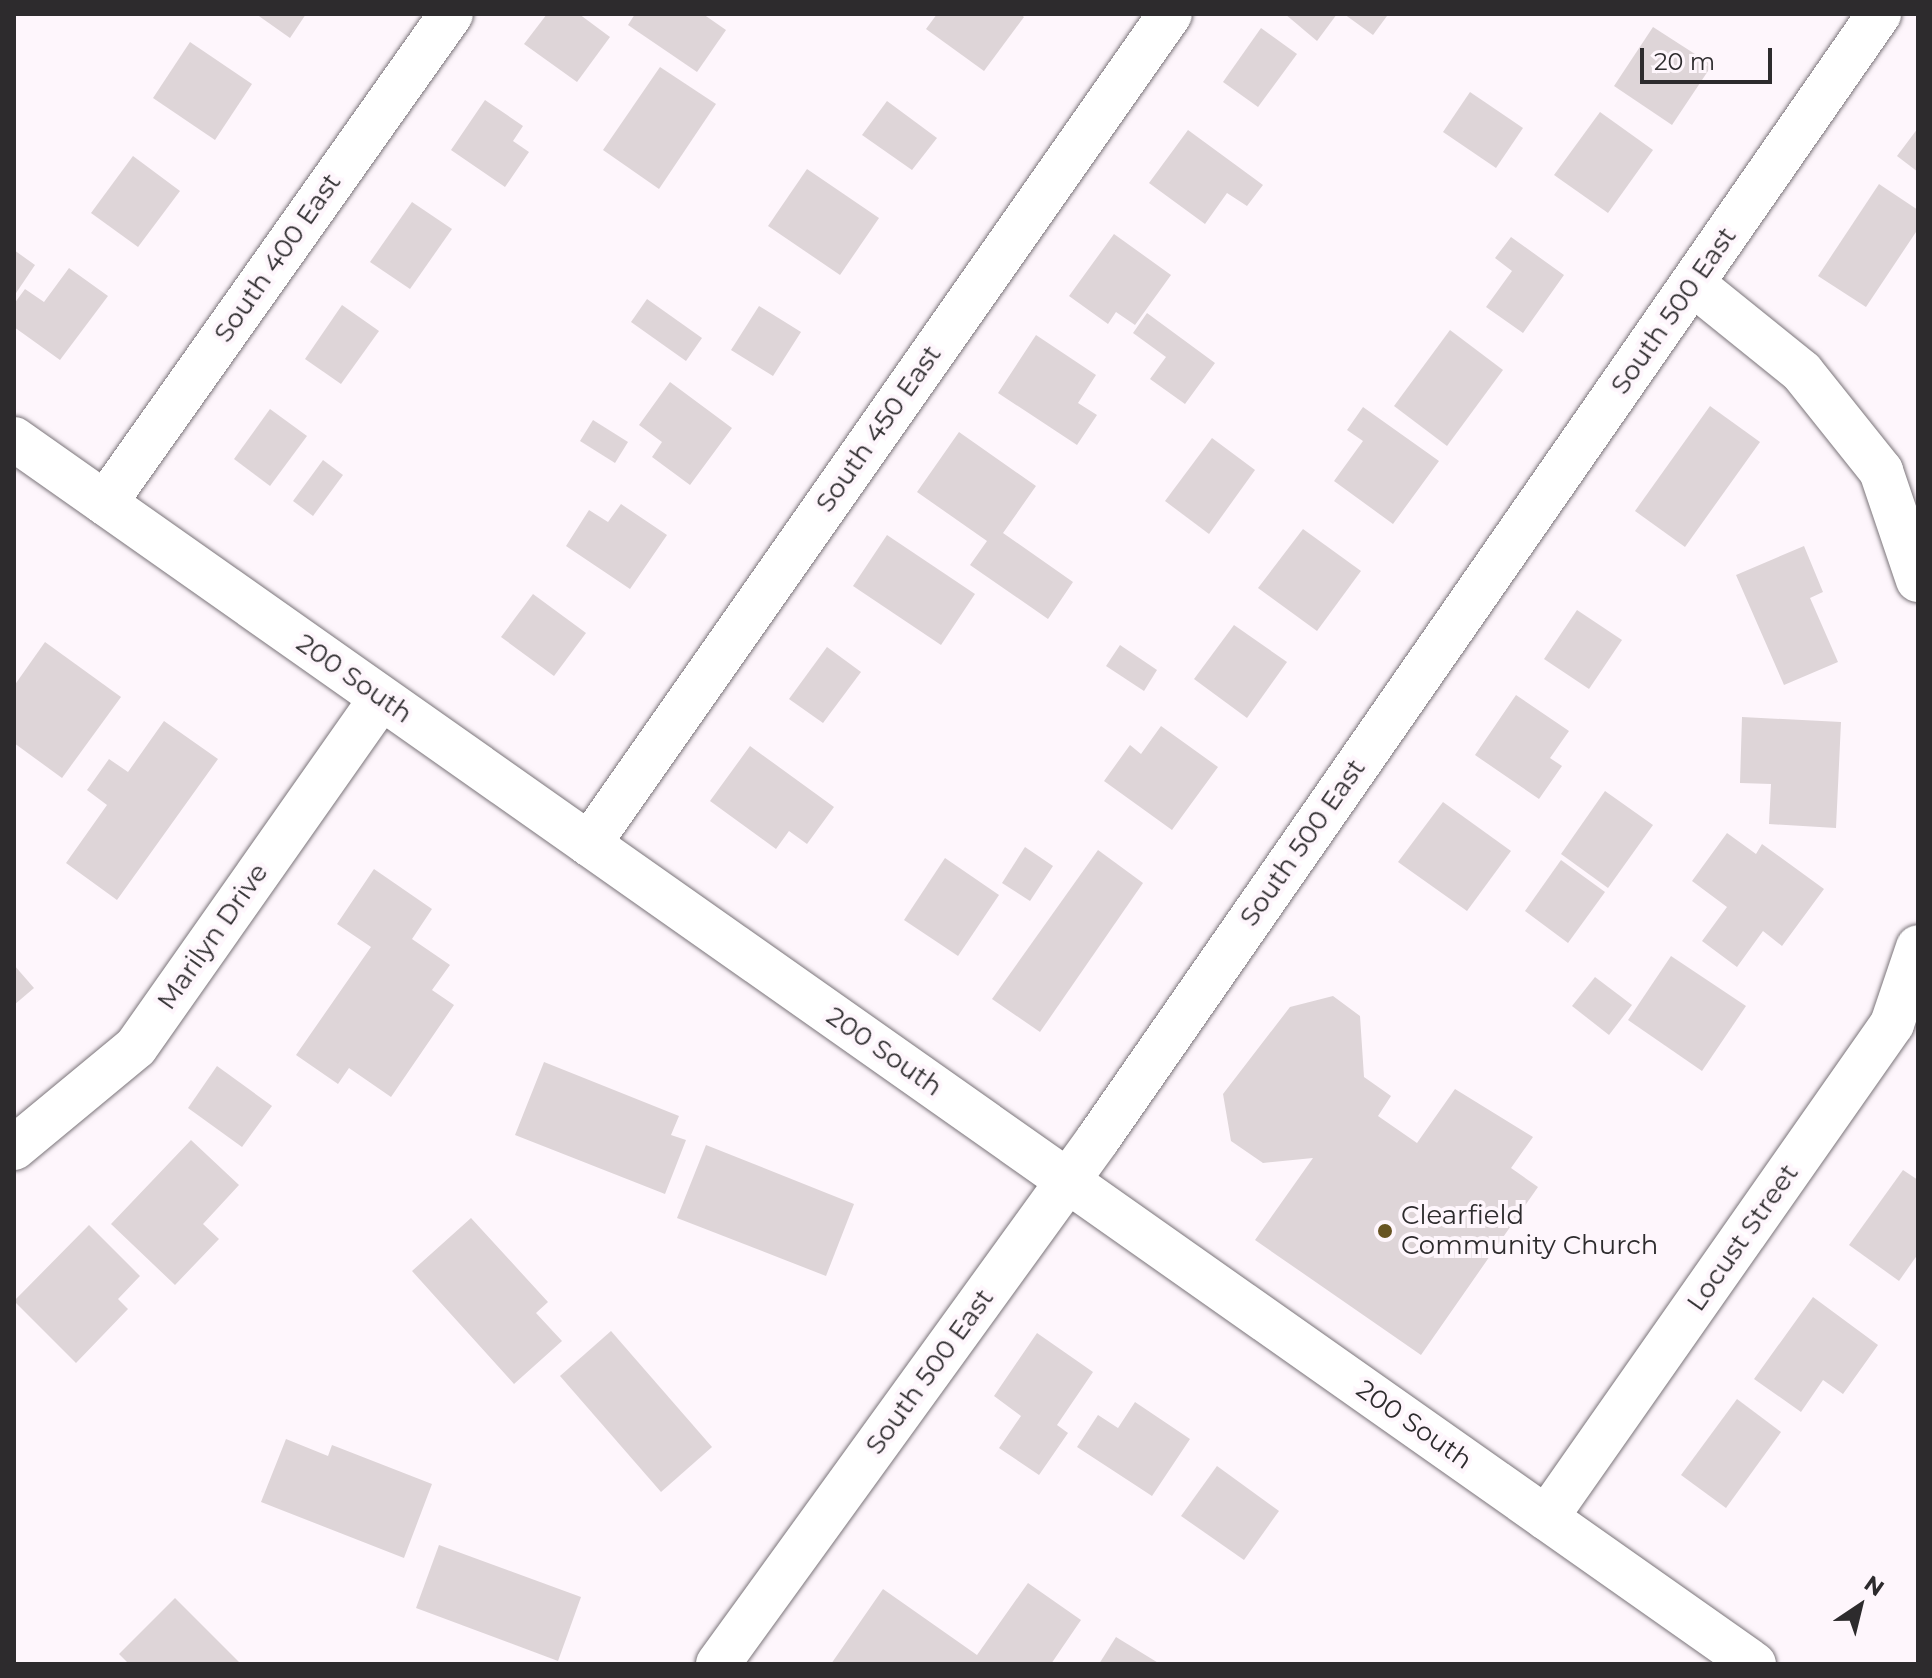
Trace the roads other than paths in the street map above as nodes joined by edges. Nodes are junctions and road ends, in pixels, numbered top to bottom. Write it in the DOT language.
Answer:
graph roads {
  1 [pos="451,14"];
  2 [pos="1170,14"];
  3 [pos="1879,14"];
  4 [pos="1693,284"];
  5 [pos="14,439"];
  6 [pos="105,503"];
  7 [pos="1918,580"];
  8 [pos="381,698"];
  9 [pos="589,844"];
  10 [pos="1918,947"];
  11 [pos="14,1148"];
  12 [pos="1067,1181"];
  13 [pos="1546,1518"];
  14 [pos="718,1664"];
  15 [pos="1754,1664"];
  1 -- 6 [label="street, South 400 East"];
  2 -- 9 [label="street, South 450 East"];
  3 -- 4 [label="street, South 500 East"];
  4 -- 7 [label="street"];
  4 -- 12 [label="street, South 500 East"];
  5 -- 6 [label="street, 200 South"];
  6 -- 8 [label="street, 200 South"];
  8 -- 9 [label="street, 200 South"];
  8 -- 11 [label="street, Marilyn Drive"];
  9 -- 12 [label="street, 200 South"];
  10 -- 13 [label="street, Locust Street"];
  12 -- 13 [label="street, 200 South"];
  12 -- 14 [label="street, South 500 East"];
  13 -- 15 [label="street, 200 South"];
}
